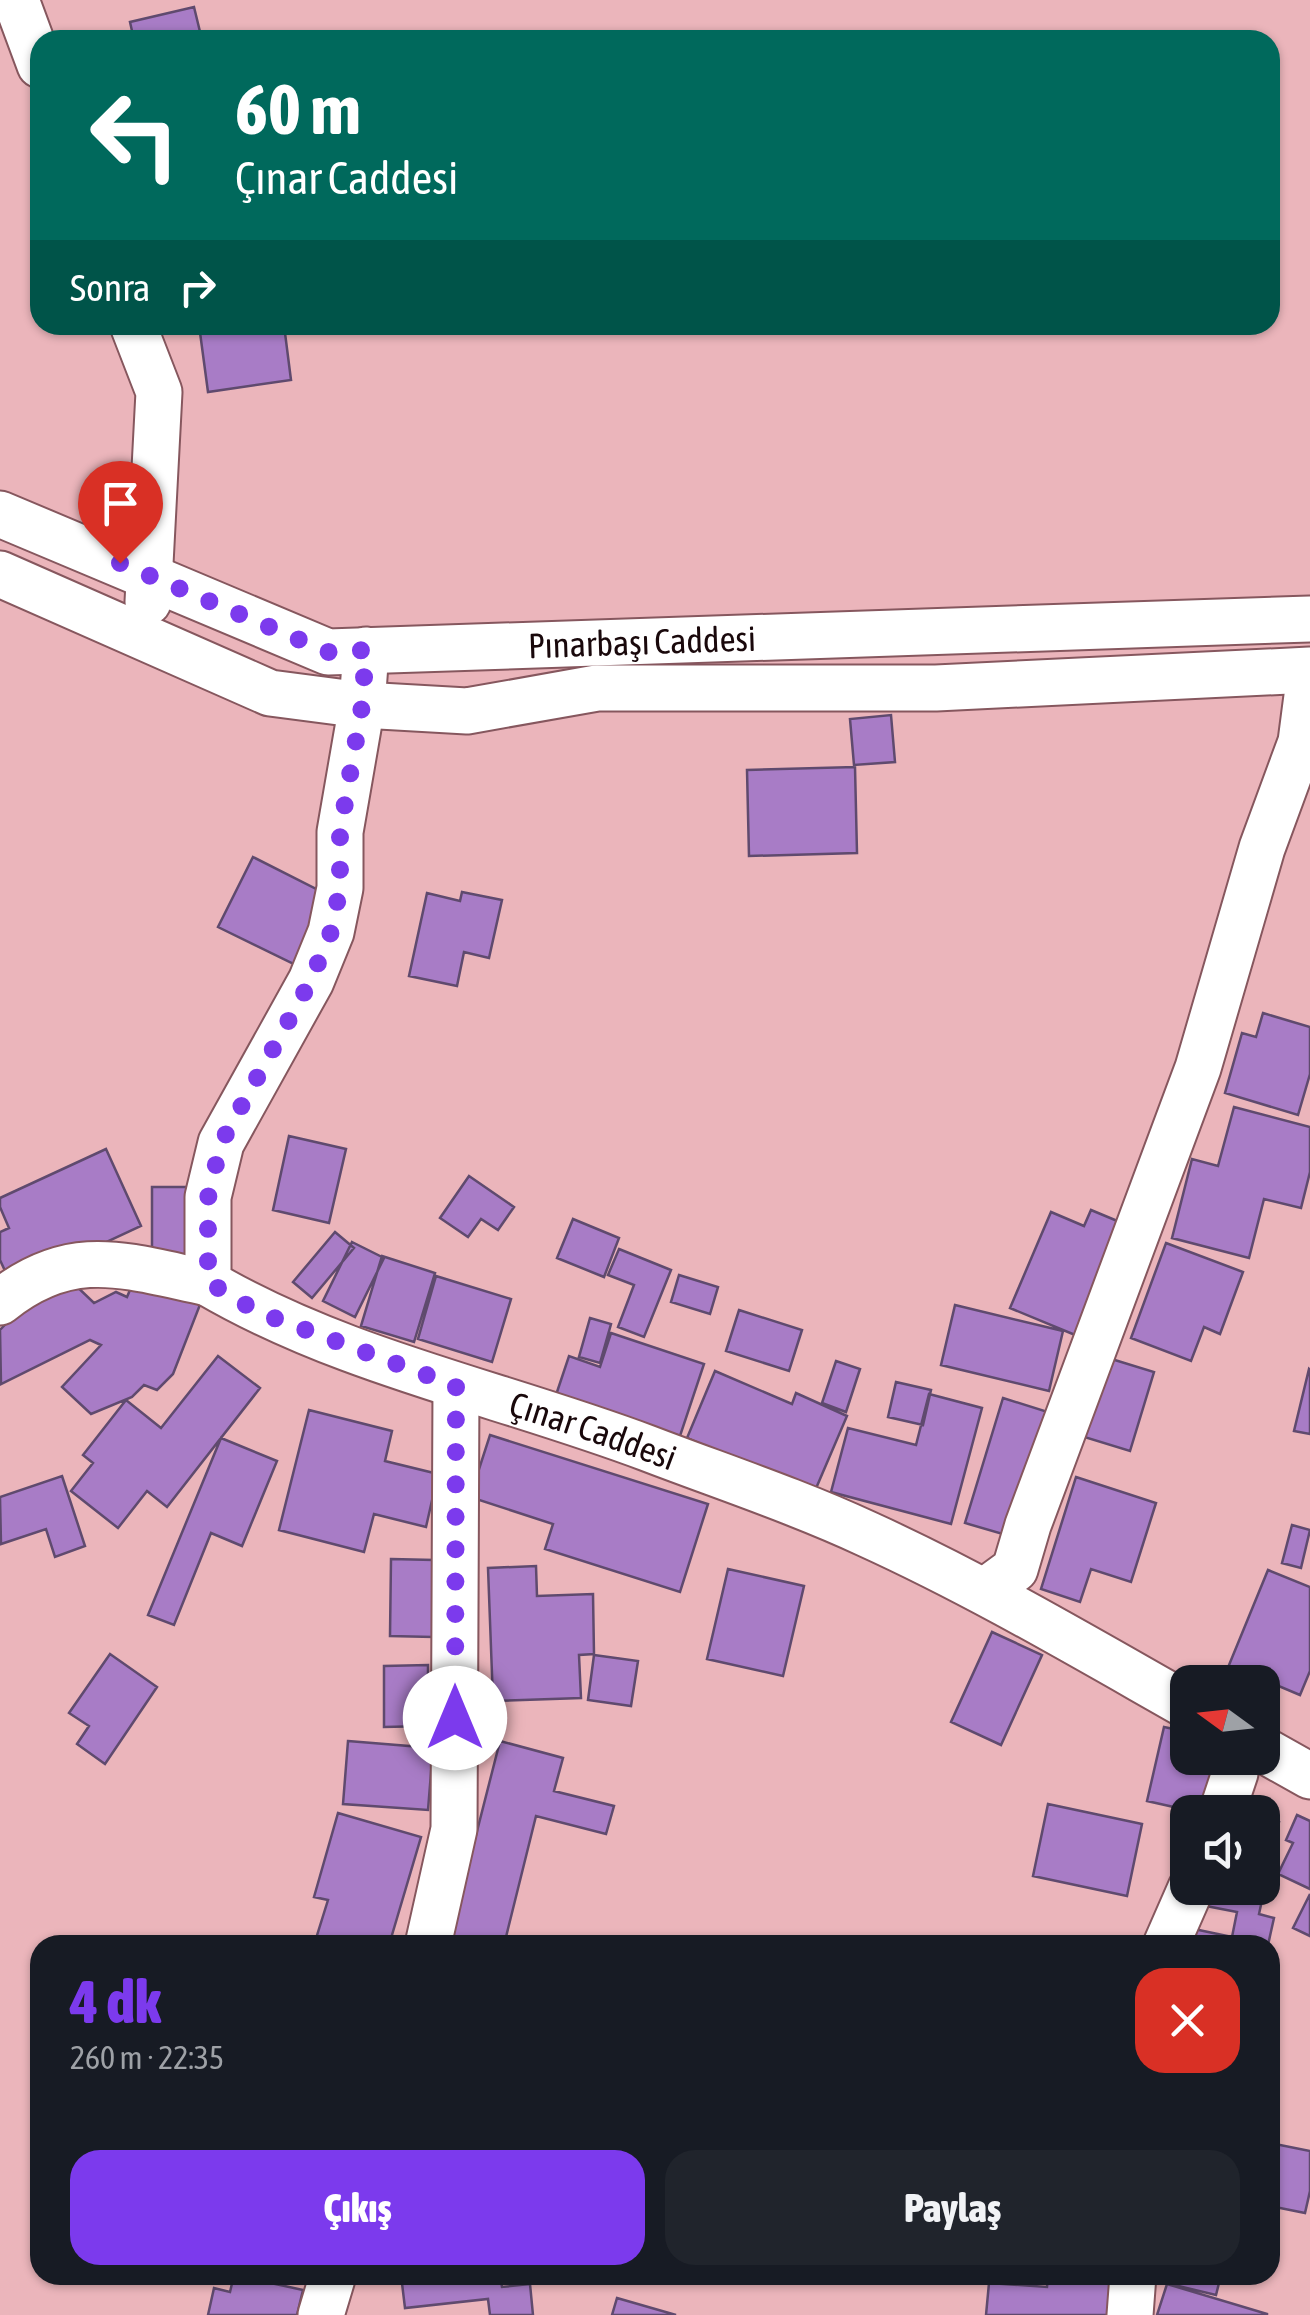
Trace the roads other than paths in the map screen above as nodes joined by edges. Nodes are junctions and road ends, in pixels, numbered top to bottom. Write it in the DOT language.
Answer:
graph roads {
  1 [pos="16,0"];
  2 [pos="30,38"];
  3 [pos="137,335"];
  4 [pos="0,514"];
  5 [pos="0,574"];
  6 [pos="151,576"];
  7 [pos="1306,619"];
  8 [pos="144,638"];
  9 [pos="366,650"];
  10 [pos="1310,670"];
  11 [pos="362,706"];
  12 [pos="208,1282"];
  13 [pos="0,1302"];
  14 [pos="456,1386"];
  15 [pos="986,1591"];
  16 [pos="1170,1696"];
  17 [pos="1280,1759"];
  18 [pos="1310,1776"];
  19 [pos="1184,1905"];
  20 [pos="430,1935"];
  21 [pos="1171,1935"];
  22 [pos="330,2285"];
  23 [pos="1132,2285"];
  24 [pos="322,2315"];
  25 [pos="1130,2315"];
  1 -- 2 [label="street"];
  3 -- 6 [label="street"];
  4 -- 6 [label="street, Pınarbaşı Caddesi"];
  5 -- 8 [label="street, Pınarbaşı Caddesi"];
  6 -- 8 [label="street"];
  6 -- 9 [label="street, Pınarbaşı Caddesi"];
  7 -- 9 [label="street, Pınarbaşı Caddesi"];
  7 -- 10 [label="street"];
  8 -- 11 [label="street, Pınarbaşı Caddesi"];
  9 -- 11 [label="street"];
  10 -- 11 [label="street, Pınarbaşı Caddesi"];
  10 -- 15 [label="street"];
  11 -- 12 [label="street"];
  12 -- 13 [label="street, Çınar Caddesi"];
  12 -- 14 [label="street, Çınar Caddesi"];
  14 -- 15 [label="street, Çınar Caddesi"];
  14 -- 20 [label="street"];
  15 -- 16 [label="street, Çınar Caddesi"];
  17 -- 18 [label="street"];
  19 -- 21 [label="street"];
  22 -- 24 [label="street"];
  23 -- 25 [label="street"];
}
